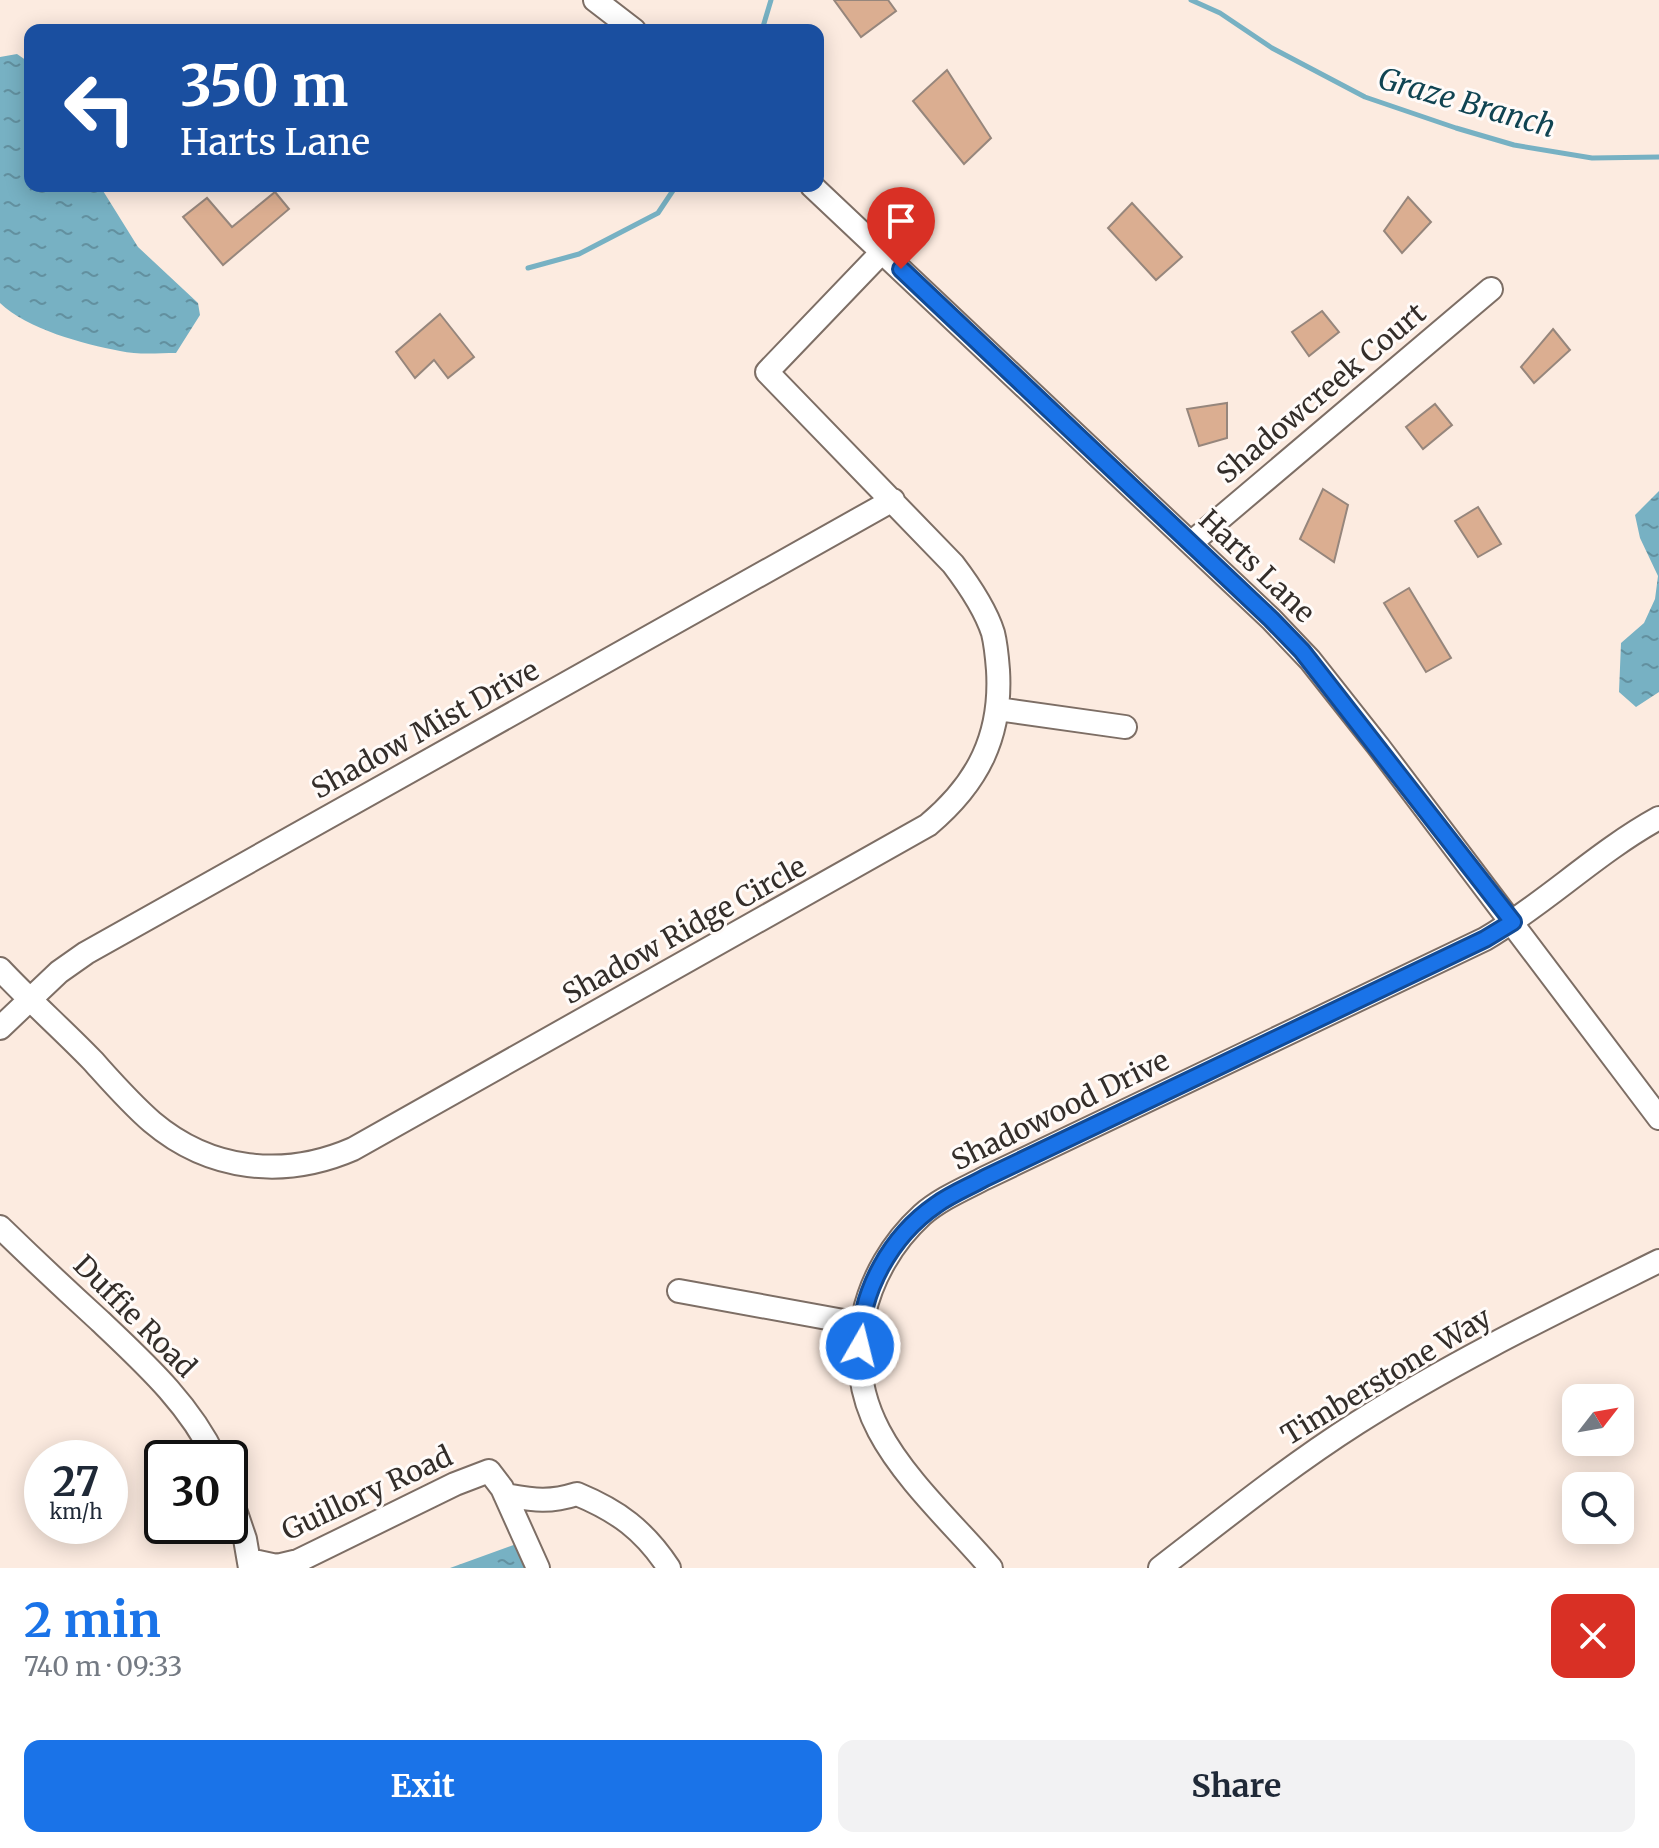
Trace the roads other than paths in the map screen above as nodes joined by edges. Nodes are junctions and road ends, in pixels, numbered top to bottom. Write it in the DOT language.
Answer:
graph roads {
  1 [pos="595,0"];
  2 [pos="625,15"];
  3 [pos="818,192"];
  4 [pos="882,252"];
  5 [pos="1491,289"];
  6 [pos="893,500"];
  7 [pos="1191,543"];
  8 [pos="998,709"];
  9 [pos="1125,727"];
  10 [pos="1659,818"];
  11 [pos="1513,922"];
  12 [pos="0,969"];
  13 [pos="31,999"];
  14 [pos="0,1028"];
  15 [pos="1659,1118"];
  16 [pos="0,1227"];
  17 [pos="1659,1261"];
  18 [pos="679,1291"];
  19 [pos="860,1324"];
  20 [pos="204,1440"];
  21 [pos="503,1491"];
  22 [pos="246,1544"];
  23 [pos="250,1564"];
  24 [pos="538,1568"];
  25 [pos="669,1568"];
  26 [pos="991,1568"];
  27 [pos="1160,1568"];
  1 -- 2 [label="street"];
  3 -- 4 [label="street, Harts Lane"];
  4 -- 6 [label="street, Shadow Ridge Circle"];
  4 -- 7 [label="street, Harts Lane"];
  5 -- 7 [label="street, Shadowcreek Court"];
  6 -- 8 [label="street, Shadow Ridge Circle"];
  6 -- 13 [label="street, Shadow Mist Drive"];
  7 -- 11 [label="street, Harts Lane"];
  8 -- 9 [label="street"];
  8 -- 13 [label="street, Shadow Ridge Circle"];
  10 -- 11 [label="street, Shadowood Drive"];
  11 -- 15 [label="street, Harts Lane"];
  11 -- 19 [label="street, Shadowood Drive"];
  12 -- 13 [label="street, Shadow Ridge Circle"];
  13 -- 14 [label="street, Shadow Mist Drive"];
  16 -- 20 [label="street, Duffie Road"];
  17 -- 27 [label="street, Timberstone Way"];
  18 -- 19 [label="street"];
  19 -- 26 [label="street, Shadowood Drive"];
  21 -- 23 [label="street, Guillory Road"];
  21 -- 24 [label="street"];
  21 -- 25 [label="street"];
  22 -- 23 [label="street"];
}
